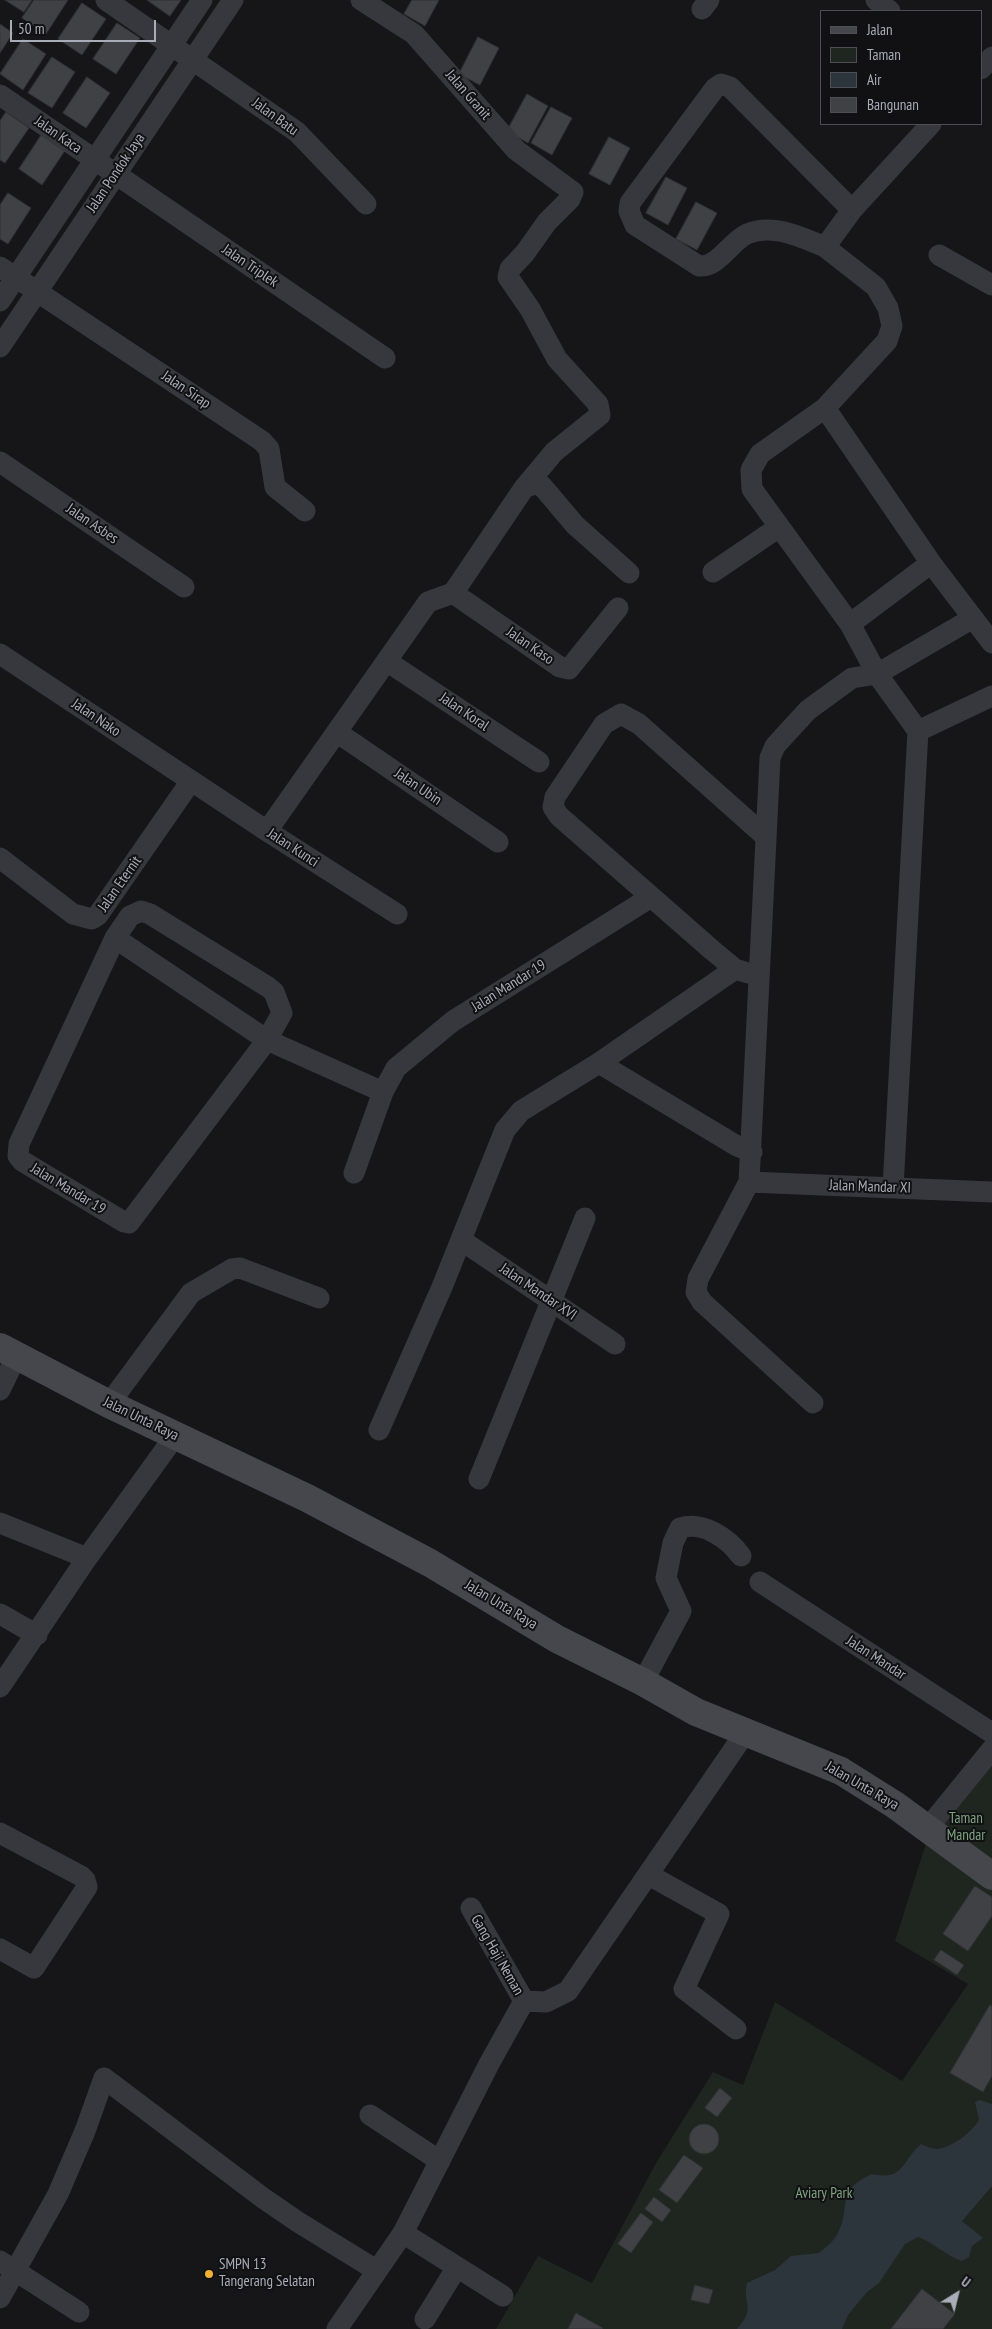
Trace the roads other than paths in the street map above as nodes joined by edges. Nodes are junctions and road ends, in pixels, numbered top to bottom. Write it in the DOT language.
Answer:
graph roads {
  1 [pos="106,0"];
  2 [pos="202,0"];
  3 [pos="233,0"];
  4 [pos="361,0"];
  5 [pos="876,0"];
  6 [pos="889,10"];
  7 [pos="171,46"];
  8 [pos="992,57"];
  9 [pos="193,60"];
  10 [pos="982,68"];
  11 [pos="0,95"];
  12 [pos="930,125"];
  13 [pos="94,160"];
  14 [pos="115,175"];
  15 [pos="366,204"];
  16 [pos="852,210"];
  17 [pos="825,247"];
  18 [pos="939,255"];
  19 [pos="8,272"];
  20 [pos="992,285"];
  21 [pos="37,291"];
  22 [pos="0,300"];
  23 [pos="0,346"];
  24 [pos="385,358"];
  25 [pos="825,408"];
  26 [pos="0,462"];
  27 [pos="524,488"];
  28 [pos="305,511"];
  29 [pos="779,527"];
  30 [pos="931,563"];
  31 [pos="713,572"];
  32 [pos="629,573"];
  33 [pos="184,587"];
  34 [pos="454,593"];
  35 [pos="618,608"];
  36 [pos="973,618"];
  37 [pos="850,624"];
  38 [pos="992,643"];
  39 [pos="0,654"];
  40 [pos="388,662"];
  41 [pos="877,674"];
  42 [pos="992,696"];
  43 [pos="918,731"];
  44 [pos="338,733"];
  45 [pos="539,762"];
  46 [pos="191,781"];
  47 [pos="267,831"];
  48 [pos="766,837"];
  49 [pos="498,842"];
  50 [pos="1,860"];
  51 [pos="651,897"];
  52 [pos="396,914"];
  53 [pos="115,938"];
  54 [pos="736,968"];
  55 [pos="760,977"];
  56 [pos="267,1040"];
  57 [pos="599,1063"];
  58 [pos="383,1092"];
  59 [pos="752,1152"];
  60 [pos="354,1173"];
  61 [pos="749,1182"];
  62 [pos="893,1188"];
  63 [pos="992,1192"];
  64 [pos="586,1218"];
  65 [pos="461,1240"];
  66 [pos="319,1298"];
  67 [pos="551,1302"];
  68 [pos="615,1344"];
  69 [pos="8,1351"];
  70 [pos="0,1390"];
  71 [pos="813,1403"];
  72 [pos="109,1404"];
  73 [pos="379,1430"];
  74 [pos="175,1436"];
  75 [pos="479,1480"];
  76 [pos="0,1523"];
  77 [pos="741,1556"];
  78 [pos="87,1558"];
  79 [pos="760,1582"];
  80 [pos="0,1614"];
  81 [pos="37,1634"];
  82 [pos="644,1682"];
  83 [pos="0,1686"];
  84 [pos="745,1733"];
  85 [pos="992,1733"];
  86 [pos="992,1749"];
  87 [pos="927,1829"];
  88 [pos="0,1833"];
  89 [pos="649,1875"];
  90 [pos="992,1876"];
  91 [pos="470,1908"];
  92 [pos="0,1949"];
  93 [pos="524,2001"];
  94 [pos="736,2029"];
  95 [pos="370,2115"];
  96 [pos="440,2161"];
  97 [pos="403,2233"];
  98 [pos="8,2266"];
  99 [pos="458,2268"];
  100 [pos="376,2270"];
  101 [pos="503,2296"];
  102 [pos="0,2298"];
  103 [pos="80,2312"];
  104 [pos="425,2319"];
  105 [pos="337,2329"];
  1 -- 7 [label="street, Jalan Batu"];
  2 -- 7 [label="street, Jalan Pondok Jaya"];
  3 -- 9 [label="street, Jalan Pondok Jaya"];
  4 -- 27 [label="street, Jalan Granit"];
  5 -- 6 [label="street"];
  7 -- 9 [label="street, Jalan Batu"];
  7 -- 13 [label="street, Jalan Pondok Jaya"];
  8 -- 10 [label="street"];
  9 -- 14 [label="street, Jalan Pondok Jaya"];
  9 -- 15 [label="street, Jalan Batu"];
  11 -- 13 [label="street, Jalan Kaca"];
  12 -- 16 [label="street"];
  13 -- 14 [label="street, Jalan Kaca"];
  13 -- 19 [label="street, Jalan Pondok Jaya"];
  14 -- 21 [label="street, Jalan Pondok Jaya"];
  14 -- 24 [label="street, Jalan Triplek"];
  16 -- 17 [label="street"];
  16 -- 17 [label="street"];
  17 -- 25 [label="street"];
  18 -- 20 [label="street"];
  19 -- 21 [label="street, Jalan Sirap"];
  19 -- 22 [label="street, Jalan Pondok Jaya"];
  21 -- 23 [label="street, Jalan Pondok Jaya"];
  21 -- 28 [label="street, Jalan Sirap"];
  25 -- 29 [label="street"];
  25 -- 30 [label="street"];
  26 -- 33 [label="street, Jalan Asbes"];
  27 -- 32 [label="street"];
  27 -- 34 [label="street"];
  29 -- 31 [label="street"];
  29 -- 37 [label="street"];
  30 -- 36 [label="street"];
  30 -- 37 [label="street"];
  34 -- 35 [label="street, Jalan Kaso"];
  34 -- 40 [label="street"];
  36 -- 38 [label="street"];
  36 -- 41 [label="street"];
  37 -- 41 [label="street"];
  39 -- 46 [label="street, Jalan Nako"];
  40 -- 44 [label="street"];
  40 -- 45 [label="street, Jalan Koral"];
  41 -- 43 [label="street"];
  41 -- 48 [label="street"];
  42 -- 43 [label="street"];
  43 -- 62 [label="street"];
  44 -- 47 [label="street"];
  44 -- 49 [label="street, Jalan Ubin"];
  46 -- 47 [label="street, Jalan Kunci"];
  46 -- 50 [label="street, Jalan Eternit"];
  47 -- 52 [label="street, Jalan Kunci"];
  48 -- 51 [label="street"];
  48 -- 55 [label="street"];
  51 -- 54 [label="street"];
  51 -- 58 [label="street, Jalan Mandar 19"];
  53 -- 56 [label="street"];
  53 -- 56 [label="street, Jalan Mandar 19"];
  53 -- 56 [label="street, Jalan Mandar 19"];
  54 -- 55 [label="street"];
  54 -- 57 [label="street"];
  55 -- 59 [label="street"];
  56 -- 58 [label="street"];
  57 -- 59 [label="street"];
  57 -- 65 [label="street"];
  58 -- 60 [label="street, Jalan Mandar 19"];
  59 -- 61 [label="street"];
  61 -- 62 [label="street, Jalan Mandar XI"];
  61 -- 71 [label="street"];
  62 -- 63 [label="street, Jalan Mandar XI"];
  64 -- 67 [label="street"];
  65 -- 67 [label="street, Jalan Mandar XVI"];
  65 -- 73 [label="street"];
  66 -- 72 [label="street"];
  67 -- 68 [label="street, Jalan Mandar XVI"];
  67 -- 75 [label="street"];
  69 -- 70 [label="street"];
  69 -- 72 [label="street, Jalan Unta Raya"];
  72 -- 74 [label="street, Jalan Unta Raya"];
  74 -- 78 [label="street"];
  74 -- 82 [label="street, Jalan Unta Raya"];
  76 -- 78 [label="street"];
  77 -- 82 [label="street"];
  78 -- 81 [label="street"];
  79 -- 85 [label="street, Jalan Mandar"];
  80 -- 81 [label="street"];
  81 -- 83 [label="street"];
  82 -- 84 [label="street, Jalan Unta Raya"];
  84 -- 87 [label="street, Jalan Unta Raya"];
  84 -- 89 [label="street"];
  86 -- 87 [label="street"];
  87 -- 90 [label="street, Jalan Unta Raya"];
  88 -- 92 [label="street"];
  89 -- 93 [label="street"];
  89 -- 94 [label="street"];
  91 -- 93 [label="street, Gang Haji Neman"];
  93 -- 96 [label="street"];
  95 -- 96 [label="street"];
  96 -- 97 [label="street"];
  97 -- 99 [label="street"];
  97 -- 100 [label="street"];
  98 -- 100 [label="street"];
  98 -- 102 [label="street"];
  98 -- 103 [label="street"];
  99 -- 101 [label="street"];
  99 -- 104 [label="street"];
  100 -- 105 [label="street"];
}
